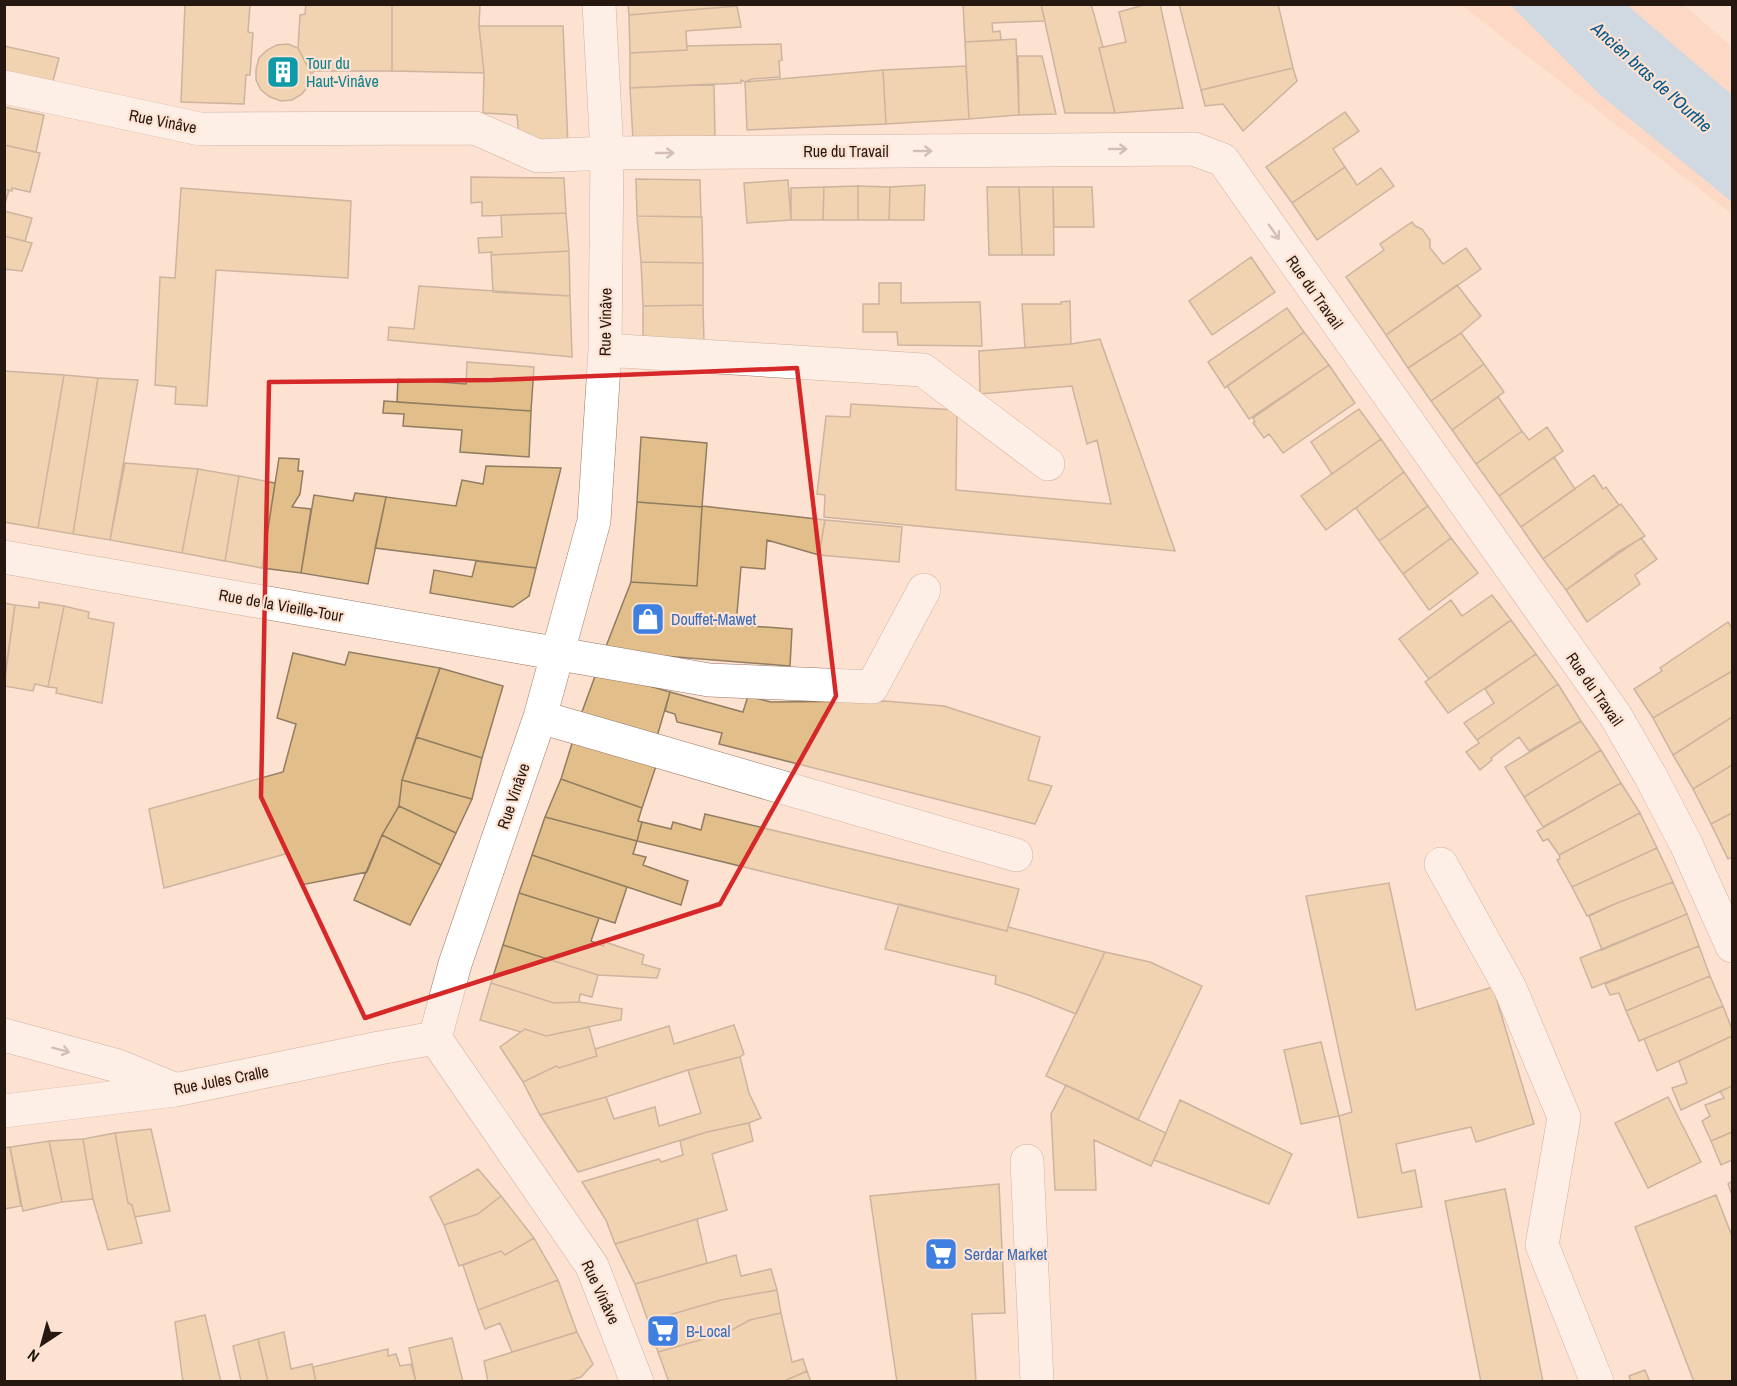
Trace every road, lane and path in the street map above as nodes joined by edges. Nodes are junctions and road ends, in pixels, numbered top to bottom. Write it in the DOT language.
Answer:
graph roads {
  1 [pos="599,4"];
  2 [pos="4,87"];
  3 [pos="607,153"];
  4 [pos="605,350"];
  5 [pos="1048,465"];
  6 [pos="4,557"];
  7 [pos="924,590"];
  8 [pos="558,653"];
  9 [pos="540,717"];
  10 [pos="1016,855"];
  11 [pos="1441,864"];
  12 [pos="1732,946"];
  13 [pos="4,1035"];
  14 [pos="435,1038"];
  15 [pos="175,1090"];
  16 [pos="4,1111"];
  17 [pos="1027,1161"];
  18 [pos="632,1380"];
  19 [pos="1037,1382"];
  20 [pos="1597,1382"];
  1 -- 3 [label="street, Rue Vinâve"];
  2 -- 3 [label="street, Rue Vinâve"];
  3 -- 4 [label="street, Rue Vinâve"];
  3 -- 12 [label="street, Rue du Travail, one-way"];
  4 -- 5 [label="street"];
  4 -- 8 [label="street, Rue Vinâve"];
  6 -- 8 [label="street, Rue de la Vieille-Tour"];
  7 -- 8 [label="street, Rue de la Vieille-Tour"];
  8 -- 9 [label="street, Rue Vinâve"];
  9 -- 10 [label="street"];
  9 -- 14 [label="street, Rue Vinâve"];
  11 -- 20 [label="street"];
  13 -- 15 [label="street, one-way"];
  14 -- 15 [label="street, Rue Jules Cralle"];
  14 -- 18 [label="street, Rue Vinâve"];
  15 -- 16 [label="street, Rue Jules Cralle"];
  17 -- 19 [label="street"];
}
